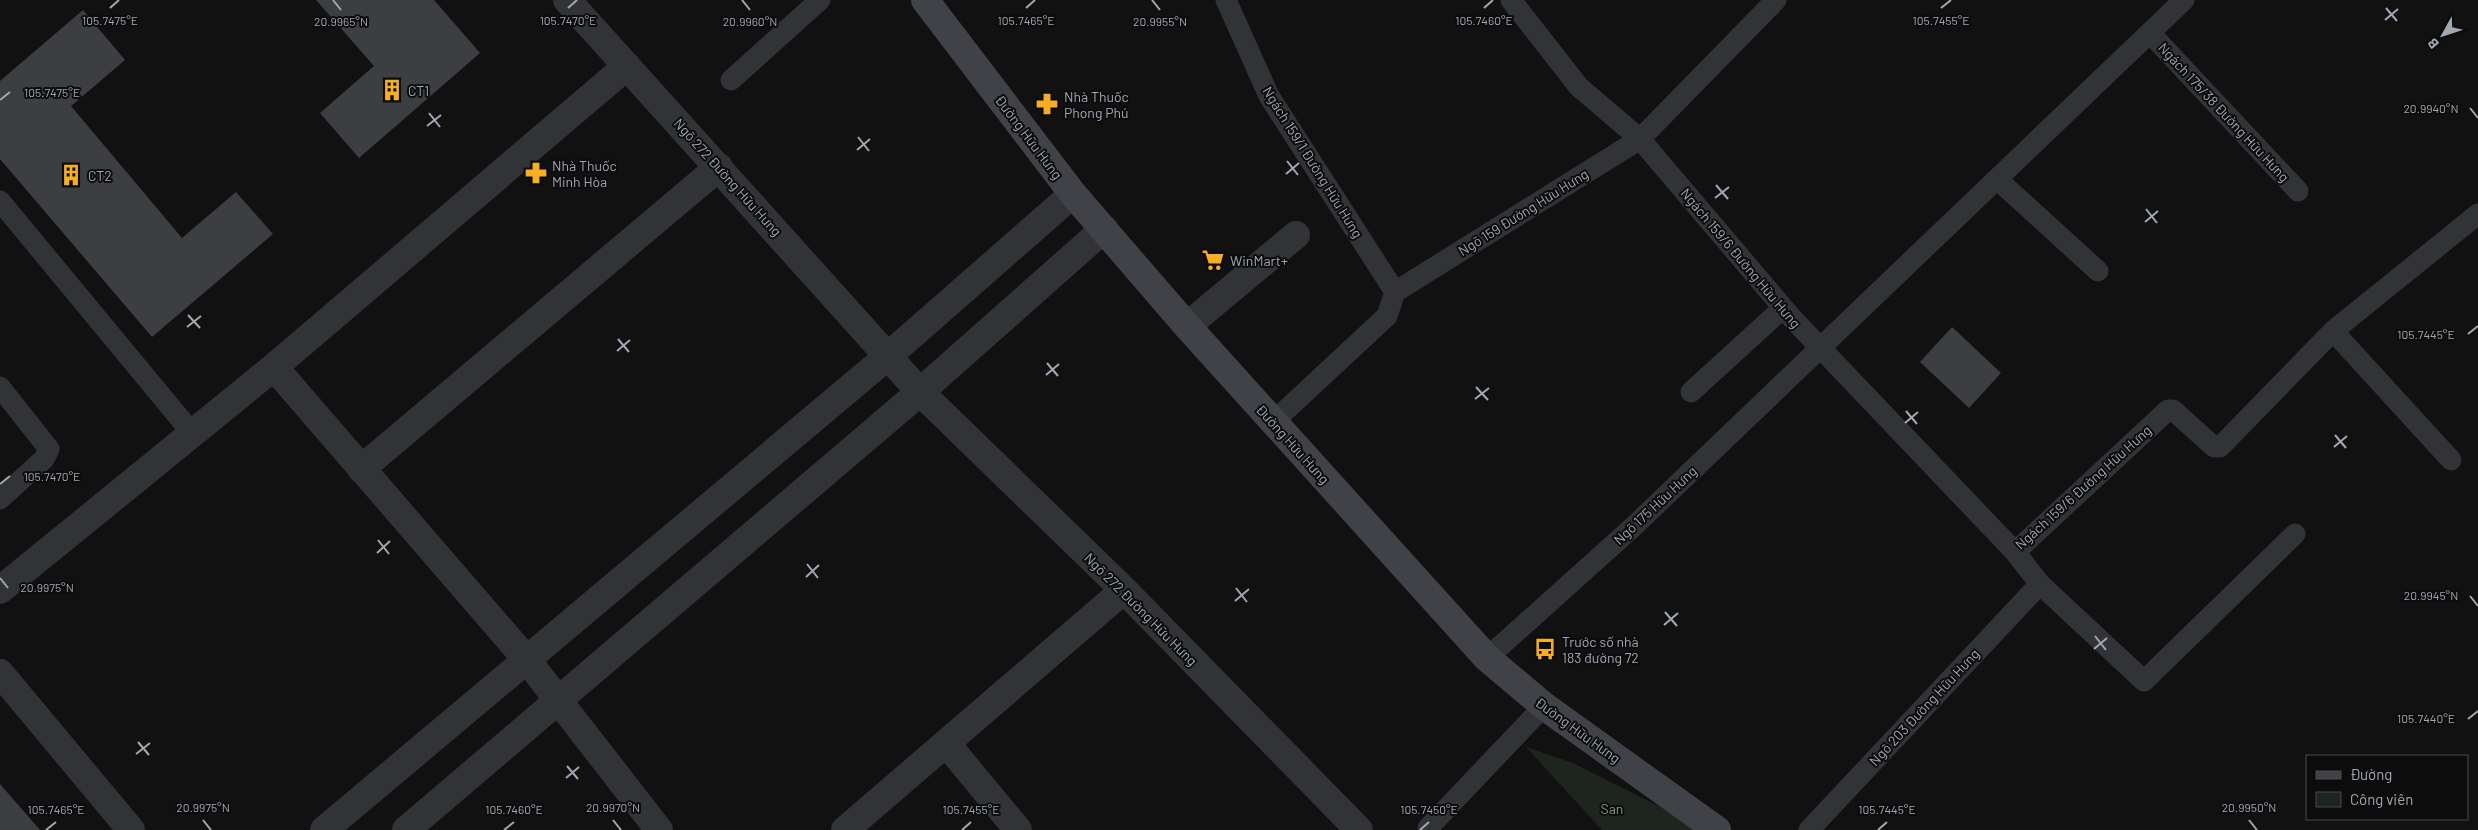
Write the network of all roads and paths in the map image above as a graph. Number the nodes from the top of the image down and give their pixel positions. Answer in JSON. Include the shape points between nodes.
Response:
{"nodes":[{"id":1,"x":567,"y":0,"type":"edge"},
{"id":2,"x":820,"y":0,"type":"edge"},
{"id":3,"x":925,"y":0,"type":"edge"},
{"id":4,"x":1226,"y":0,"type":"edge"},
{"id":5,"x":1511,"y":0,"type":"edge"},
{"id":6,"x":1776,"y":0,"type":"edge"},
{"id":7,"x":2184,"y":0,"type":"edge"},
{"id":8,"x":2150,"y":34,"type":"junction"},
{"id":9,"x":627,"y":66,"type":"junction"},
{"id":10,"x":732,"y":80,"type":"dead end"},
{"id":11,"x":1640,"y":139,"type":"junction"},
{"id":12,"x":719,"y":167,"type":"junction"},
{"id":13,"x":1998,"y":180,"type":"junction"},
{"id":14,"x":2298,"y":191,"type":"dead end"},
{"id":15,"x":1073,"y":194,"type":"junction"},
{"id":16,"x":0,"y":202,"type":"edge"},
{"id":17,"x":2478,"y":214,"type":"edge"},
{"id":18,"x":1104,"y":228,"type":"junction"},
{"id":19,"x":1296,"y":234,"type":"dead end"},
{"id":20,"x":2098,"y":271,"type":"dead end"},
{"id":21,"x":1395,"y":292,"type":"junction"},
{"id":22,"x":1783,"y":308,"type":"junction"},
{"id":23,"x":1186,"y":326,"type":"junction"},
{"id":24,"x":2333,"y":331,"type":"junction"},
{"id":25,"x":1820,"y":349,"type":"junction"},
{"id":26,"x":888,"y":356,"type":"junction"},
{"id":27,"x":274,"y":366,"type":"junction"},
{"id":28,"x":0,"y":387,"type":"edge"},
{"id":29,"x":920,"y":392,"type":"junction"},
{"id":30,"x":1691,"y":392,"type":"dead end"},
{"id":31,"x":1273,"y":422,"type":"junction"},
{"id":32,"x":192,"y":433,"type":"junction"},
{"id":33,"x":2451,"y":460,"type":"dead end"},
{"id":34,"x":361,"y":469,"type":"junction"},
{"id":35,"x":0,"y":499,"type":"edge"},
{"id":36,"x":2295,"y":534,"type":"dead end"},
{"id":37,"x":2015,"y":552,"type":"junction"},
{"id":38,"x":2040,"y":584,"type":"junction"},
{"id":39,"x":0,"y":590,"type":"edge"},
{"id":40,"x":1124,"y":590,"type":"junction"},
{"id":41,"x":1487,"y":658,"type":"junction"},
{"id":42,"x":527,"y":660,"type":"junction"},
{"id":43,"x":0,"y":673,"type":"edge"},
{"id":44,"x":559,"y":700,"type":"junction"},
{"id":45,"x":1544,"y":706,"type":"junction"},
{"id":46,"x":946,"y":743,"type":"junction"},
{"id":47,"x":1429,"y":829,"type":"edge"},
{"id":48,"x":131,"y":830,"type":"edge"},
{"id":49,"x":324,"y":830,"type":"edge"},
{"id":50,"x":406,"y":830,"type":"edge"},
{"id":51,"x":659,"y":830,"type":"edge"},
{"id":52,"x":845,"y":830,"type":"edge"},
{"id":53,"x":1018,"y":830,"type":"edge"},
{"id":54,"x":1359,"y":830,"type":"edge"},
{"id":55,"x":1717,"y":830,"type":"edge"},
{"id":56,"x":1809,"y":830,"type":"edge"}],
"edges":[{"from":1,"to":9,"type":"street","name":"Ngõ 272 Đường Hữu Hưng"},
{"from":2,"to":10,"type":"lane"},
{"from":3,"to":15,"type":"main road","name":"Đường Hữu Hưng"},
{"from":4,"to":21,"type":"lane","name":"Ngách 159/1 Đường Hữu Hưng","via":[[1269,96]]},
{"from":5,"to":11,"type":"lane","name":"Ngách 159/6 Đường Hữu Hưng","via":[[1580,87]]},
{"from":6,"to":11,"type":"lane","name":"Ngõ 159 Đường Hữu Hưng"},
{"from":7,"to":8,"type":"lane","name":"Ngõ 175 Hữu Hưng"},
{"from":8,"to":13,"type":"lane","name":"Ngõ 175 Hữu Hưng"},
{"from":8,"to":14,"type":"lane","name":"Ngách 175/38 Đường Hữu Hưng"},
{"from":9,"to":12,"type":"street","name":"Ngõ 272 Đường Hữu Hưng"},
{"from":9,"to":27,"type":"street"},
{"from":11,"to":21,"type":"lane","name":"Ngõ 159 Đường Hữu Hưng"},
{"from":11,"to":22,"type":"lane","name":"Ngách 159/6 Đường Hữu Hưng"},
{"from":12,"to":26,"type":"street","name":"Ngõ 272 Đường Hữu Hưng"},
{"from":12,"to":34,"type":"street"},
{"from":13,"to":20,"type":"lane"},
{"from":13,"to":25,"type":"lane","name":"Ngõ 175 Hữu Hưng"},
{"from":15,"to":18,"type":"main road","name":"Đường Hữu Hưng"},
{"from":15,"to":26,"type":"street"},
{"from":16,"to":32,"type":"lane"},
{"from":17,"to":24,"type":"lane","name":"Ngách 159/6 Đường Hữu Hưng"},
{"from":18,"to":23,"type":"main road","name":"Đường Hữu Hưng"},
{"from":18,"to":29,"type":"street"},
{"from":19,"to":23,"type":"street"},
{"from":21,"to":31,"type":"lane","via":[[1387,316]]},
{"from":22,"to":25,"type":"lane","name":"Ngách 159/6 Đường Hữu Hưng"},
{"from":22,"to":30,"type":"lane"},
{"from":23,"to":31,"type":"main road","name":"Đường Hữu Hưng"},
{"from":24,"to":33,"type":"lane"},
{"from":24,"to":37,"type":"lane","name":"Ngách 159/6 Đường Hữu Hưng","via":[[2220,447],[2214,447],[2173,410],[2168,410]]},
{"from":25,"to":37,"type":"lane","name":"Ngách 159/6 Đường Hữu Hưng"},
{"from":25,"to":41,"type":"lane","name":"Ngõ 175 Hữu Hưng","via":[[1634,526]]},
{"from":26,"to":29,"type":"street","name":"Ngõ 272 Đường Hữu Hưng"},
{"from":26,"to":42,"type":"street"},
{"from":27,"to":32,"type":"street"},
{"from":27,"to":34,"type":"street"},
{"from":28,"to":35,"type":"lane","via":[[49,449],[44,459]]},
{"from":29,"to":40,"type":"street","name":"Ngõ 272 Đường Hữu Hưng"},
{"from":29,"to":44,"type":"street"},
{"from":31,"to":41,"type":"main road","name":"Đường Hữu Hưng"},
{"from":32,"to":39,"type":"street"},
{"from":34,"to":42,"type":"street"},
{"from":36,"to":38,"type":"lane","via":[[2144,681]]},
{"from":37,"to":38,"type":"lane"},
{"from":38,"to":56,"type":"lane","name":"Ngõ 203 Đường Hữu Hưng"},
{"from":40,"to":46,"type":"street"},
{"from":40,"to":54,"type":"street","name":"Ngõ 272 Đường Hữu Hưng"},
{"from":41,"to":45,"type":"main road","name":"Đường Hữu Hưng"},
{"from":42,"to":44,"type":"street"},
{"from":42,"to":49,"type":"street"},
{"from":43,"to":48,"type":"street"},
{"from":44,"to":50,"type":"street"},
{"from":44,"to":51,"type":"street"},
{"from":45,"to":47,"type":"lane"},
{"from":45,"to":55,"type":"main road","name":"Đường Hữu Hưng"},
{"from":46,"to":52,"type":"street"},
{"from":46,"to":53,"type":"street"}]}
